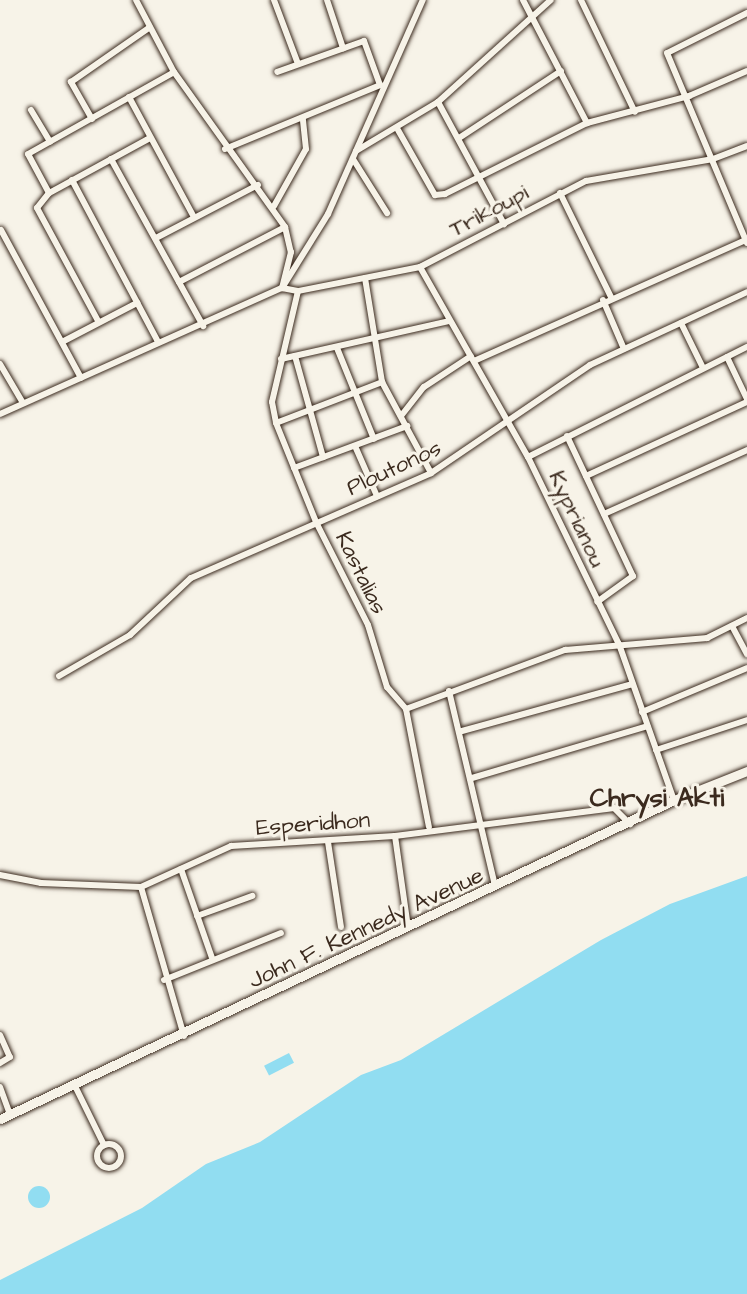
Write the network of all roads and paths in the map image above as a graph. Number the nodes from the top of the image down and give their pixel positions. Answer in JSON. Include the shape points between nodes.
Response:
{"nodes":[{"id":1,"x":136,"y":0,"type":"edge"},
{"id":2,"x":274,"y":0,"type":"edge"},
{"id":3,"x":327,"y":0,"type":"edge"},
{"id":4,"x":423,"y":0,"type":"edge"},
{"id":5,"x":523,"y":0,"type":"edge"},
{"id":6,"x":551,"y":0,"type":"edge"},
{"id":7,"x":581,"y":0,"type":"edge"},
{"id":8,"x":532,"y":11,"type":"junction"},
{"id":9,"x":747,"y":13,"type":"edge"},
{"id":10,"x":150,"y":27,"type":"junction"},
{"id":11,"x":343,"y":48,"type":"junction"},
{"id":12,"x":298,"y":64,"type":"junction"},
{"id":13,"x":561,"y":71,"type":"junction"},
{"id":14,"x":747,"y":71,"type":"edge"},
{"id":15,"x":174,"y":72,"type":"junction"},
{"id":16,"x":277,"y":72,"type":"dead end"},
{"id":17,"x":380,"y":85,"type":"junction"},
{"id":18,"x":688,"y":96,"type":"junction"},
{"id":19,"x":129,"y":97,"type":"junction"},
{"id":20,"x":439,"y":102,"type":"junction"},
{"id":21,"x":31,"y":110,"type":"dead end"},
{"id":22,"x":635,"y":112,"type":"junction"},
{"id":23,"x":303,"y":118,"type":"junction"},
{"id":24,"x":92,"y":119,"type":"junction"},
{"id":25,"x":587,"y":123,"type":"junction"},
{"id":26,"x":398,"y":130,"type":"junction"},
{"id":27,"x":150,"y":138,"type":"junction"},
{"id":28,"x":459,"y":138,"type":"junction"},
{"id":29,"x":50,"y":142,"type":"junction"},
{"id":30,"x":747,"y":146,"type":"edge"},
{"id":31,"x":225,"y":149,"type":"junction"},
{"id":32,"x":356,"y":151,"type":"junction"},
{"id":33,"x":111,"y":159,"type":"junction"},
{"id":34,"x":353,"y":159,"type":"junction"},
{"id":35,"x":713,"y":159,"type":"junction"},
{"id":36,"x":481,"y":175,"type":"junction"},
{"id":37,"x":72,"y":180,"type":"junction"},
{"id":38,"x":258,"y":185,"type":"junction"},
{"id":39,"x":49,"y":193,"type":"junction"},
{"id":40,"x":560,"y":193,"type":"junction"},
{"id":41,"x":274,"y":206,"type":"junction"},
{"id":42,"x":387,"y":213,"type":"dead end"},
{"id":43,"x":194,"y":217,"type":"junction"},
{"id":44,"x":744,"y":223,"type":"edge"},
{"id":45,"x":504,"y":224,"type":"junction"},
{"id":46,"x":285,"y":227,"type":"junction"},
{"id":47,"x":1,"y":230,"type":"edge"},
{"id":48,"x":156,"y":238,"type":"junction"},
{"id":49,"x":747,"y":241,"type":"edge"},
{"id":50,"x":420,"y":267,"type":"junction"},
{"id":51,"x":365,"y":278,"type":"junction"},
{"id":52,"x":179,"y":282,"type":"junction"},
{"id":53,"x":282,"y":288,"type":"junction"},
{"id":54,"x":298,"y":291,"type":"junction"},
{"id":55,"x":747,"y":292,"type":"edge"},
{"id":56,"x":611,"y":297,"type":"junction"},
{"id":57,"x":603,"y":300,"type":"junction"},
{"id":58,"x":137,"y":303,"type":"junction"},
{"id":59,"x":98,"y":321,"type":"junction"},
{"id":60,"x":449,"y":321,"type":"junction"},
{"id":61,"x":681,"y":323,"type":"junction"},
{"id":62,"x":203,"y":326,"type":"junction"},
{"id":63,"x":375,"y":340,"type":"junction"},
{"id":64,"x":62,"y":342,"type":"junction"},
{"id":65,"x":158,"y":342,"type":"junction"},
{"id":66,"x":747,"y":347,"type":"edge"},
{"id":67,"x":337,"y":348,"type":"junction"},
{"id":68,"x":624,"y":349,"type":"junction"},
{"id":69,"x":295,"y":356,"type":"junction"},
{"id":70,"x":727,"y":357,"type":"junction"},
{"id":71,"x":472,"y":358,"type":"junction"},
{"id":72,"x":281,"y":359,"type":"junction"},
{"id":73,"x":0,"y":364,"type":"edge"},
{"id":74,"x":703,"y":368,"type":"junction"},
{"id":75,"x":80,"y":378,"type":"junction"},
{"id":76,"x":382,"y":382,"type":"junction"},
{"id":77,"x":352,"y":394,"type":"junction"},
{"id":78,"x":747,"y":401,"type":"edge"},
{"id":79,"x":23,"y":403,"type":"junction"},
{"id":80,"x":309,"y":410,"type":"junction"},
{"id":81,"x":0,"y":414,"type":"edge"},
{"id":82,"x":401,"y":416,"type":"junction"},
{"id":83,"x":508,"y":421,"type":"junction"},
{"id":84,"x":276,"y":422,"type":"junction"},
{"id":85,"x":407,"y":426,"type":"junction"},
{"id":86,"x":567,"y":436,"type":"junction"},
{"id":87,"x":374,"y":439,"type":"junction"},
{"id":88,"x":355,"y":446,"type":"junction"},
{"id":89,"x":747,"y":450,"type":"edge"},
{"id":90,"x":323,"y":457,"type":"junction"},
{"id":91,"x":528,"y":457,"type":"junction"},
{"id":92,"x":294,"y":468,"type":"junction"},
{"id":93,"x":431,"y":473,"type":"junction"},
{"id":94,"x":586,"y":476,"type":"junction"},
{"id":95,"x":377,"y":496,"type":"junction"},
{"id":96,"x":604,"y":514,"type":"junction"},
{"id":97,"x":316,"y":522,"type":"junction"},
{"id":98,"x":597,"y":602,"type":"junction"},
{"id":99,"x":747,"y":618,"type":"edge"},
{"id":100,"x":732,"y":626,"type":"junction"},
{"id":101,"x":619,"y":644,"type":"junction"},
{"id":102,"x":747,"y":654,"type":"edge"},
{"id":103,"x":747,"y":668,"type":"edge"},
{"id":104,"x":60,"y":676,"type":"dead end"},
{"id":105,"x":633,"y":684,"type":"junction"},
{"id":106,"x":449,"y":691,"type":"junction"},
{"id":107,"x":406,"y":709,"type":"junction"},
{"id":108,"x":642,"y":712,"type":"junction"},
{"id":109,"x":747,"y":720,"type":"edge"},
{"id":110,"x":647,"y":726,"type":"junction"},
{"id":111,"x":461,"y":731,"type":"junction"},
{"id":112,"x":656,"y":750,"type":"junction"},
{"id":113,"x":747,"y":771,"type":"edge"},
{"id":114,"x":472,"y":778,"type":"junction"},
{"id":115,"x":674,"y":800,"type":"junction"},
{"id":116,"x":478,"y":822,"type":"junction"},
{"id":117,"x":630,"y":824,"type":"junction"},
{"id":118,"x":429,"y":827,"type":"junction"},
{"id":119,"x":395,"y":835,"type":"junction"},
{"id":120,"x":328,"y":842,"type":"junction"},
{"id":121,"x":181,"y":869,"type":"junction"},
{"id":122,"x":0,"y":875,"type":"edge"},
{"id":123,"x":141,"y":887,"type":"junction"},
{"id":124,"x":495,"y":888,"type":"junction"},
{"id":125,"x":252,"y":896,"type":"dead end"},
{"id":126,"x":198,"y":916,"type":"junction"},
{"id":127,"x":341,"y":927,"type":"dead end"},
{"id":128,"x":408,"y":928,"type":"junction"},
{"id":129,"x":281,"y":933,"type":"dead end"},
{"id":130,"x":212,"y":958,"type":"junction"},
{"id":131,"x":164,"y":980,"type":"junction"},
{"id":132,"x":0,"y":1035,"type":"edge"},
{"id":133,"x":184,"y":1036,"type":"junction"},
{"id":134,"x":0,"y":1063,"type":"edge"},
{"id":135,"x":75,"y":1086,"type":"junction"},
{"id":136,"x":0,"y":1087,"type":"edge"},
{"id":137,"x":10,"y":1114,"type":"junction"},
{"id":138,"x":0,"y":1119,"type":"edge"},
{"id":139,"x":104,"y":1145,"type":"junction"}],
"edges":[{"from":1,"to":10,"type":"street"},
{"from":2,"to":12,"type":"street"},
{"from":3,"to":11,"type":"street"},
{"from":4,"to":17,"type":"street"},
{"from":5,"to":8,"type":"street"},
{"from":6,"to":8,"type":"street"},
{"from":7,"to":22,"type":"street"},
{"from":8,"to":13,"type":"street"},
{"from":8,"to":20,"type":"street"},
{"from":9,"to":18,"type":"street","via":[[667,53]]},
{"from":10,"to":15,"type":"street"},
{"from":10,"to":24,"type":"street","via":[[71,82]]},
{"from":11,"to":12,"type":"street"},
{"from":11,"to":17,"type":"street","via":[[364,41]]},
{"from":12,"to":16,"type":"street"},
{"from":13,"to":25,"type":"street"},
{"from":13,"to":28,"type":"street"},
{"from":14,"to":18,"type":"street"},
{"from":15,"to":19,"type":"street"},
{"from":15,"to":31,"type":"street"},
{"from":17,"to":23,"type":"street"},
{"from":17,"to":32,"type":"street"},
{"from":18,"to":22,"type":"street"},
{"from":18,"to":35,"type":"street"},
{"from":19,"to":24,"type":"street"},
{"from":19,"to":27,"type":"street"},
{"from":20,"to":26,"type":"street"},
{"from":20,"to":28,"type":"street"},
{"from":21,"to":29,"type":"street"},
{"from":22,"to":25,"type":"street"},
{"from":23,"to":31,"type":"street"},
{"from":23,"to":41,"type":"street","via":[[306,149]]},
{"from":24,"to":29,"type":"street"},
{"from":25,"to":36,"type":"street"},
{"from":26,"to":32,"type":"street"},
{"from":26,"to":36,"type":"street","via":[[435,195]]},
{"from":27,"to":33,"type":"street"},
{"from":27,"to":43,"type":"street"},
{"from":28,"to":36,"type":"street"},
{"from":29,"to":39,"type":"street","via":[[28,154]]},
{"from":30,"to":35,"type":"street","name":"Trikoupi"},
{"from":31,"to":38,"type":"street"},
{"from":32,"to":34,"type":"street"},
{"from":33,"to":37,"type":"street"},
{"from":33,"to":48,"type":"street"},
{"from":34,"to":42,"type":"street"},
{"from":34,"to":53,"type":"street","via":[[301,266]]},
{"from":35,"to":40,"type":"street","name":"Trikoupi","via":[[619,172]]},
{"from":35,"to":44,"type":"street"},
{"from":36,"to":45,"type":"street"},
{"from":37,"to":39,"type":"street"},
{"from":37,"to":58,"type":"street"},
{"from":38,"to":41,"type":"street"},
{"from":38,"to":43,"type":"street"},
{"from":39,"to":59,"type":"street","via":[[37,208]]},
{"from":40,"to":45,"type":"street","name":"Trikoupi"},
{"from":40,"to":56,"type":"street"},
{"from":41,"to":46,"type":"street"},
{"from":43,"to":48,"type":"street"},
{"from":44,"to":49,"type":"street"},
{"from":45,"to":50,"type":"street","name":"Trikoupi"},
{"from":46,"to":52,"type":"street"},
{"from":46,"to":53,"type":"street","via":[[291,252]]},
{"from":47,"to":64,"type":"street"},
{"from":48,"to":52,"type":"street"},
{"from":49,"to":56,"type":"street"},
{"from":50,"to":51,"type":"street","name":"Trikoupi"},
{"from":50,"to":60,"type":"street","name":"Kyprianou"},
{"from":51,"to":54,"type":"street","name":"Trikoupi"},
{"from":51,"to":63,"type":"street"},
{"from":52,"to":62,"type":"street"},
{"from":53,"to":54,"type":"street","name":"Trikoupi"},
{"from":53,"to":62,"type":"street"},
{"from":54,"to":72,"type":"street","name":"Kastalias"},
{"from":55,"to":61,"type":"street","name":"Ploutonos"},
{"from":56,"to":57,"type":"street"},
{"from":57,"to":68,"type":"street"},
{"from":57,"to":71,"type":"street"},
{"from":58,"to":59,"type":"street"},
{"from":58,"to":65,"type":"street"},
{"from":59,"to":64,"type":"street"},
{"from":60,"to":63,"type":"street"},
{"from":60,"to":71,"type":"street","name":"Kyprianou"},
{"from":61,"to":68,"type":"street","name":"Ploutonos"},
{"from":61,"to":74,"type":"street"},
{"from":62,"to":65,"type":"street"},
{"from":63,"to":67,"type":"street"},
{"from":63,"to":76,"type":"street"},
{"from":64,"to":75,"type":"street"},
{"from":65,"to":75,"type":"street"},
{"from":66,"to":70,"type":"street"},
{"from":67,"to":69,"type":"street"},
{"from":67,"to":77,"type":"street"},
{"from":68,"to":83,"type":"street","name":"Ploutonos","via":[[590,365]]},
{"from":69,"to":72,"type":"street"},
{"from":69,"to":80,"type":"street"},
{"from":70,"to":74,"type":"street"},
{"from":70,"to":78,"type":"street"},
{"from":71,"to":82,"type":"street","via":[[424,387]]},
{"from":71,"to":83,"type":"street","name":"Kyprianou"},
{"from":72,"to":84,"type":"street","name":"Kastalias","via":[[272,402]]},
{"from":73,"to":79,"type":"street"},
{"from":74,"to":86,"type":"street"},
{"from":75,"to":79,"type":"street"},
{"from":76,"to":77,"type":"street"},
{"from":76,"to":82,"type":"street"},
{"from":77,"to":80,"type":"street"},
{"from":77,"to":87,"type":"street"},
{"from":78,"to":94,"type":"street"},
{"from":79,"to":81,"type":"street"},
{"from":80,"to":84,"type":"street"},
{"from":80,"to":90,"type":"street"},
{"from":82,"to":85,"type":"street"},
{"from":83,"to":91,"type":"street","name":"Kyprianou"},
{"from":83,"to":93,"type":"street","name":"Ploutonos"},
{"from":84,"to":92,"type":"street","name":"Kastalias"},
{"from":85,"to":87,"type":"street"},
{"from":85,"to":93,"type":"street"},
{"from":86,"to":91,"type":"street"},
{"from":86,"to":94,"type":"street"},
{"from":87,"to":88,"type":"street"},
{"from":88,"to":90,"type":"street"},
{"from":88,"to":95,"type":"street"},
{"from":89,"to":96,"type":"street"},
{"from":90,"to":92,"type":"street"},
{"from":91,"to":98,"type":"street","name":"Kyprianou"},
{"from":92,"to":97,"type":"street","name":"Kastalias"},
{"from":93,"to":95,"type":"street","name":"Ploutonos"},
{"from":94,"to":96,"type":"street"},
{"from":95,"to":97,"type":"street","name":"Ploutonos"},
{"from":96,"to":98,"type":"street","via":[[633,576]]},
{"from":97,"to":104,"type":"street","name":"Ploutonos","via":[[191,578],[130,635]]},
{"from":97,"to":107,"type":"street","name":"Kastalias","via":[[368,625],[387,687]]},
{"from":98,"to":101,"type":"street","name":"Kyprianou"},
{"from":99,"to":100,"type":"street"},
{"from":100,"to":101,"type":"street","via":[[707,638]]},
{"from":100,"to":102,"type":"street"},
{"from":101,"to":105,"type":"street","name":"Kyprianou"},
{"from":101,"to":106,"type":"street","via":[[565,650]]},
{"from":103,"to":108,"type":"street"},
{"from":105,"to":108,"type":"street","name":"Kyprianou"},
{"from":105,"to":111,"type":"street"},
{"from":106,"to":107,"type":"street"},
{"from":106,"to":111,"type":"street"},
{"from":107,"to":118,"type":"street","name":"Kastalias"},
{"from":108,"to":110,"type":"street","name":"Kyprianou"},
{"from":109,"to":112,"type":"street"},
{"from":110,"to":112,"type":"street","name":"Kyprianou"},
{"from":110,"to":114,"type":"street"},
{"from":111,"to":114,"type":"street"},
{"from":112,"to":115,"type":"street","name":"Kyprianou"},
{"from":113,"to":115,"type":"street","name":"John F. Kennedy Avenue"},
{"from":114,"to":116,"type":"street"},
{"from":115,"to":117,"type":"street","name":"John F. Kennedy Avenue"},
{"from":116,"to":117,"type":"street","name":"Esperidhon","via":[[614,808]]},
{"from":116,"to":118,"type":"street","name":"Esperidhon"},
{"from":116,"to":124,"type":"street"},
{"from":117,"to":124,"type":"street","name":"John F. Kennedy Avenue"},
{"from":118,"to":119,"type":"street","name":"Esperidhon"},
{"from":119,"to":120,"type":"street","name":"Esperidhon"},
{"from":119,"to":128,"type":"street"},
{"from":120,"to":121,"type":"street","name":"Esperidhon","via":[[231,846]]},
{"from":120,"to":127,"type":"street"},
{"from":121,"to":123,"type":"street","name":"Esperidhon"},
{"from":121,"to":126,"type":"street"},
{"from":122,"to":123,"type":"street","name":"Esperidhon"},
{"from":123,"to":131,"type":"street"},
{"from":124,"to":128,"type":"street","name":"John F. Kennedy Avenue"},
{"from":125,"to":126,"type":"street"},
{"from":126,"to":130,"type":"street"},
{"from":128,"to":133,"type":"street","name":"John F. Kennedy Avenue"},
{"from":129,"to":130,"type":"street"},
{"from":130,"to":131,"type":"street"},
{"from":131,"to":133,"type":"street"},
{"from":132,"to":134,"type":"street","via":[[10,1057]]},
{"from":133,"to":135,"type":"street","name":"John F. Kennedy Avenue"},
{"from":135,"to":137,"type":"street","name":"John F. Kennedy Avenue"},
{"from":135,"to":139,"type":"street"},
{"from":136,"to":137,"type":"street"},
{"from":137,"to":138,"type":"street","name":"John F. Kennedy Avenue"},
{"from":139,"to":139,"type":"street","via":[[120,1152],[112,1168],[96,1158]]}]}
